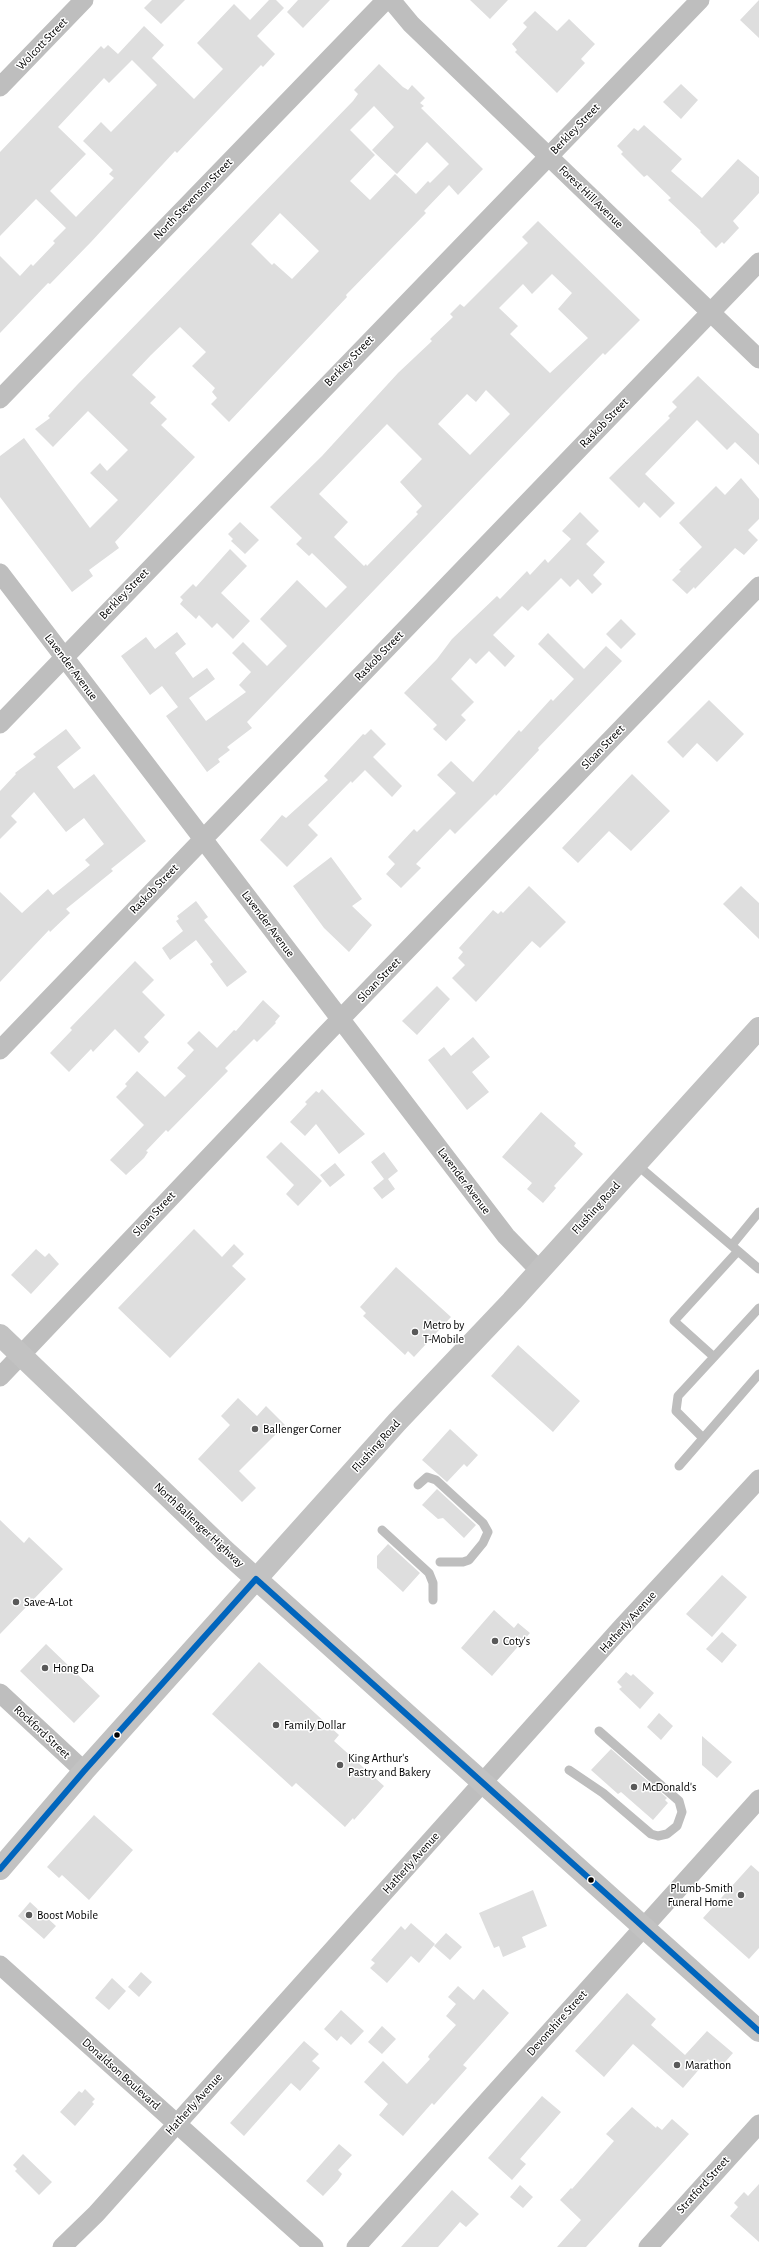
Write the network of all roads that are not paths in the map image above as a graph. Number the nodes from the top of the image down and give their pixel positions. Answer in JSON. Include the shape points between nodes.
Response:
{"nodes":[{"id":1,"x":84,"y":0,"type":"edge"},
{"id":2,"x":386,"y":0,"type":"edge"},
{"id":3,"x":391,"y":0,"type":"edge"},
{"id":4,"x":700,"y":0,"type":"edge"},
{"id":5,"x":0,"y":87,"type":"edge"},
{"id":6,"x":548,"y":156,"type":"junction"},
{"id":7,"x":759,"y":262,"type":"edge"},
{"id":8,"x":711,"y":312,"type":"junction"},
{"id":9,"x":759,"y":359,"type":"edge"},
{"id":10,"x":0,"y":399,"type":"edge"},
{"id":11,"x":0,"y":573,"type":"edge"},
{"id":12,"x":759,"y":586,"type":"edge"},
{"id":13,"x":63,"y":657,"type":"junction"},
{"id":14,"x":0,"y":724,"type":"edge"},
{"id":15,"x":203,"y":839,"type":"junction"},
{"id":16,"x":341,"y":1019,"type":"junction"},
{"id":17,"x":759,"y":1028,"type":"edge"},
{"id":18,"x":0,"y":1050,"type":"edge"},
{"id":19,"x":636,"y":1164,"type":"junction"},
{"id":20,"x":759,"y":1212,"type":"edge"},
{"id":21,"x":735,"y":1248,"type":"junction"},
{"id":22,"x":759,"y":1269,"type":"edge"},
{"id":23,"x":540,"y":1271,"type":"junction"},
{"id":24,"x":759,"y":1308,"type":"edge"},
{"id":25,"x":0,"y":1335,"type":"edge"},
{"id":26,"x":20,"y":1355,"type":"junction"},
{"id":27,"x":714,"y":1357,"type":"junction"},
{"id":28,"x":759,"y":1374,"type":"edge"},
{"id":29,"x":0,"y":1377,"type":"edge"},
{"id":30,"x":703,"y":1438,"type":"junction"},
{"id":31,"x":679,"y":1466,"type":"dead end"},
{"id":32,"x":759,"y":1479,"type":"edge"},
{"id":33,"x":418,"y":1485,"type":"dead end"},
{"id":34,"x":382,"y":1530,"type":"dead end"},
{"id":35,"x":440,"y":1562,"type":"dead end"},
{"id":36,"x":256,"y":1579,"type":"junction"},
{"id":37,"x":433,"y":1600,"type":"dead end"},
{"id":38,"x":0,"y":1693,"type":"edge"},
{"id":39,"x":599,"y":1731,"type":"dead end"},
{"id":40,"x":569,"y":1770,"type":"dead end"},
{"id":41,"x":84,"y":1771,"type":"junction"},
{"id":42,"x":482,"y":1784,"type":"junction"},
{"id":43,"x":759,"y":1800,"type":"edge"},
{"id":44,"x":0,"y":1869,"type":"edge"},
{"id":45,"x":643,"y":1928,"type":"junction"},
{"id":46,"x":0,"y":1965,"type":"edge"},
{"id":47,"x":759,"y":2032,"type":"edge"},
{"id":48,"x":176,"y":2124,"type":"junction"},
{"id":49,"x":759,"y":2124,"type":"edge"},
{"id":50,"x":62,"y":2247,"type":"edge"},
{"id":51,"x":314,"y":2247,"type":"edge"},
{"id":52,"x":356,"y":2247,"type":"edge"},
{"id":53,"x":648,"y":2247,"type":"edge"}],
"edges":[{"from":1,"to":5,"type":"street","name":"Wolcott Street"},
{"from":2,"to":10,"type":"street","name":"North Stevenson Street"},
{"from":3,"to":6,"type":"street","name":"Forest Hill Avenue","via":[[411,24]]},
{"from":4,"to":6,"type":"street","name":"Berkley Street"},
{"from":6,"to":8,"type":"street","name":"Forest Hill Avenue"},
{"from":6,"to":13,"type":"street","name":"Berkley Street"},
{"from":7,"to":8,"type":"street","name":"Raskob Street"},
{"from":8,"to":9,"type":"street","name":"Forest Hill Avenue"},
{"from":8,"to":15,"type":"street","name":"Raskob Street"},
{"from":11,"to":13,"type":"street","name":"Lavender Avenue"},
{"from":12,"to":16,"type":"street","name":"Sloan Street"},
{"from":13,"to":14,"type":"street","name":"Berkley Street"},
{"from":13,"to":15,"type":"street","name":"Lavender Avenue"},
{"from":15,"to":16,"type":"street","name":"Lavender Avenue"},
{"from":15,"to":18,"type":"street","name":"Raskob Street"},
{"from":16,"to":23,"type":"street","name":"Lavender Avenue","via":[[506,1236]]},
{"from":16,"to":26,"type":"street","name":"Sloan Street"},
{"from":17,"to":19,"type":"main road","name":"Flushing Road"},
{"from":19,"to":21,"type":"lane"},
{"from":19,"to":23,"type":"main road","name":"Flushing Road"},
{"from":20,"to":21,"type":"lane"},
{"from":21,"to":22,"type":"lane"},
{"from":21,"to":27,"type":"lane","via":[[674,1321]]},
{"from":23,"to":36,"type":"main road","name":"Flushing Road","via":[[397,1422]]},
{"from":24,"to":27,"type":"lane"},
{"from":25,"to":26,"type":"main road","name":"North Ballenger Highway"},
{"from":26,"to":29,"type":"street","name":"Sloan Street"},
{"from":26,"to":36,"type":"main road","name":"North Ballenger Highway"},
{"from":27,"to":30,"type":"lane","via":[[678,1396],[676,1412]]},
{"from":28,"to":30,"type":"lane"},
{"from":30,"to":31,"type":"lane"},
{"from":32,"to":42,"type":"street","name":"Hatherly Avenue"},
{"from":33,"to":35,"type":"lane","via":[[427,1477],[436,1480],[483,1523],[488,1532],[483,1543],[469,1560]]},
{"from":34,"to":37,"type":"lane","via":[[429,1574],[433,1583]]},
{"from":36,"to":41,"type":"main road","name":"Flushing Road"},
{"from":36,"to":42,"type":"main road","name":"North Ballenger Highway"},
{"from":38,"to":41,"type":"street","name":"Rockford Street"},
{"from":39,"to":40,"type":"lane","via":[[680,1801],[682,1812],[677,1826],[667,1834],[651,1834],[603,1793]]},
{"from":41,"to":44,"type":"main road","name":"Flushing Road"},
{"from":42,"to":45,"type":"main road","name":"North Ballenger Highway"},
{"from":42,"to":48,"type":"street","name":"Hatherly Avenue"},
{"from":43,"to":45,"type":"street","name":"Devonshire Street"},
{"from":45,"to":47,"type":"main road","name":"North Ballenger Highway"},
{"from":45,"to":52,"type":"street","name":"Devonshire Street"},
{"from":46,"to":48,"type":"street","name":"Donaldson Boulevard"},
{"from":48,"to":50,"type":"street","name":"Hatherly Avenue","via":[[84,2227]]},
{"from":48,"to":51,"type":"street","name":"Donaldson Boulevard"},
{"from":49,"to":53,"type":"street","name":"Stratford Street"}]}
